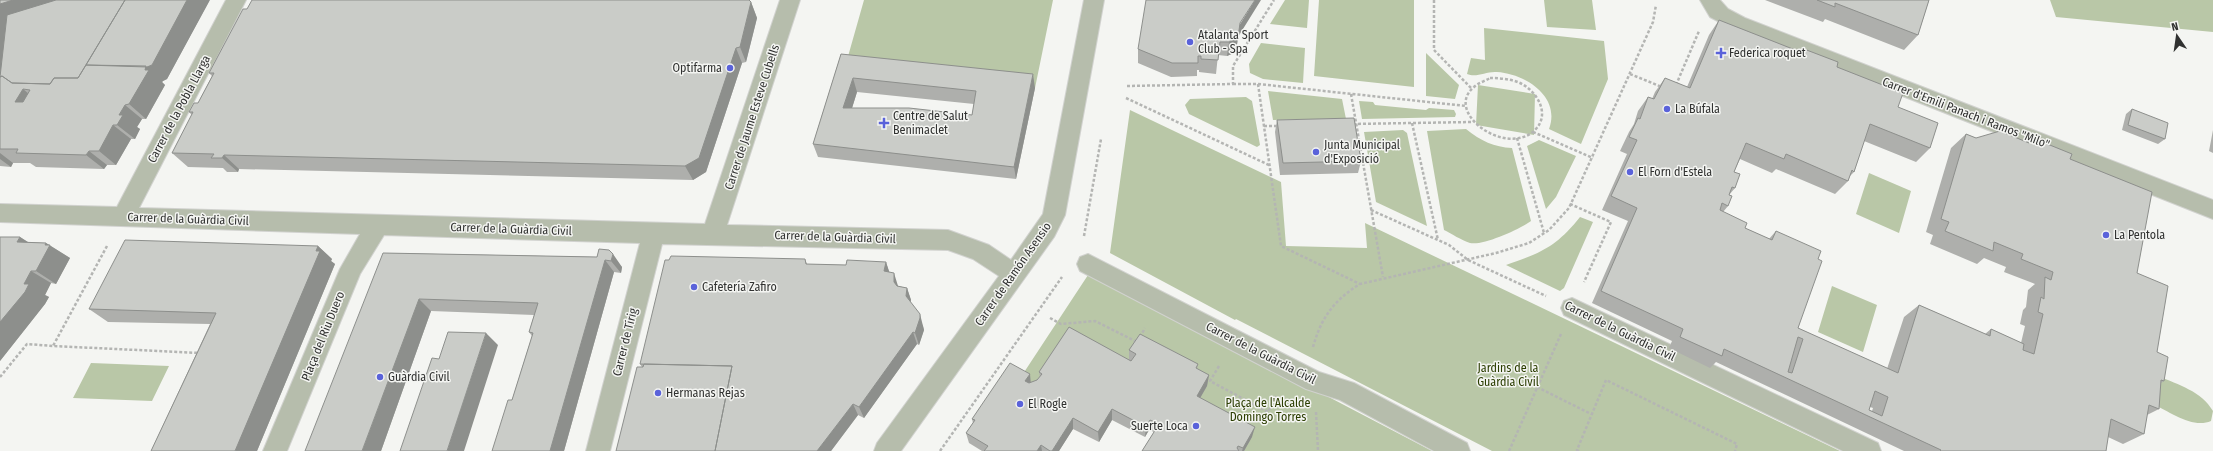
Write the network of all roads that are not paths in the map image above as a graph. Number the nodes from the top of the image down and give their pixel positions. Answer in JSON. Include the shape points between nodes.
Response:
{"nodes":[{"id":1,"x":236,"y":0,"type":"edge"},
{"id":2,"x":790,"y":0,"type":"edge"},
{"id":3,"x":1094,"y":0,"type":"edge"},
{"id":4,"x":1715,"y":7,"type":"edge"},
{"id":5,"x":2213,"y":210,"type":"edge"},
{"id":6,"x":0,"y":213,"type":"edge"},
{"id":7,"x":123,"y":217,"type":"junction"},
{"id":8,"x":378,"y":225,"type":"junction"},
{"id":9,"x":652,"y":234,"type":"junction"},
{"id":10,"x":713,"y":234,"type":"junction"},
{"id":11,"x":1088,"y":264,"type":"dead end"},
{"id":12,"x":1014,"y":274,"type":"junction"},
{"id":13,"x":1572,"y":308,"type":"road end"},
{"id":14,"x":275,"y":451,"type":"edge"},
{"id":15,"x":598,"y":451,"type":"edge"},
{"id":16,"x":886,"y":451,"type":"edge"},
{"id":17,"x":1458,"y":451,"type":"edge"},
{"id":18,"x":1869,"y":451,"type":"edge"}],
"edges":[{"from":1,"to":7,"type":"street","name":"Carrer de la Pobla Llarga"},
{"from":2,"to":10,"type":"street","name":"Carrer de Jaume Esteve Cubells"},
{"from":3,"to":12,"type":"street","name":"Carrer de Ramón Asensio","via":[[1054,215]]},
{"from":4,"to":5,"type":"street","name":"Carrer d'Emili Panach i Ramos \"Milo\""},
{"from":6,"to":7,"type":"street","name":"Carrer de la Guàrdia Civil"},
{"from":7,"to":8,"type":"street","name":"Carrer de la Guàrdia Civil"},
{"from":8,"to":9,"type":"street","name":"Carrer de la Guàrdia Civil"},
{"from":8,"to":14,"type":"street","name":"Plaça del Riu Duero","via":[[351,269]]},
{"from":9,"to":10,"type":"street","name":"Carrer de la Guàrdia Civil"},
{"from":9,"to":15,"type":"street","name":"Carrer de Tírig"},
{"from":10,"to":12,"type":"street","name":"Carrer de la Guàrdia Civil","via":[[948,240],[981,252]]},
{"from":11,"to":17,"type":"street","name":"Carrer de la Guàrdia Civil","via":[[1314,381],[1346,391]]},
{"from":12,"to":16,"type":"street","name":"Carrer de Ramón Asensio"},
{"from":13,"to":18,"type":"street","name":"Carrer de la Guàrdia Civil"}]}
